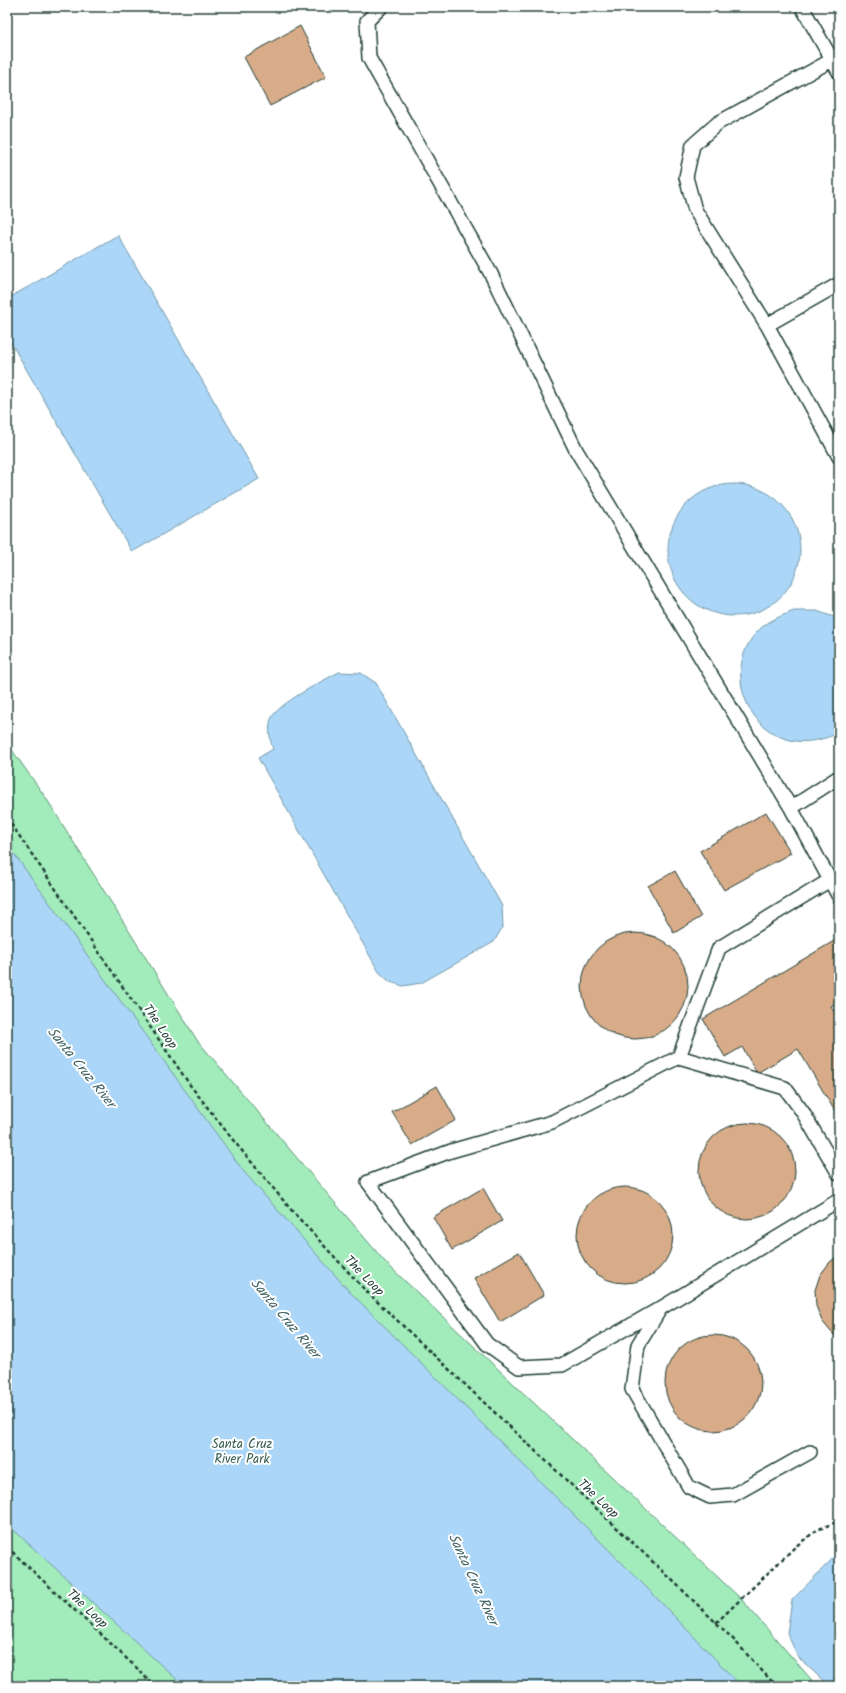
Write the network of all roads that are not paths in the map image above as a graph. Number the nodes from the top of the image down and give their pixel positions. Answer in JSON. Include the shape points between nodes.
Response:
{"nodes":[{"id":1,"x":381,"y":7,"type":"edge"},
{"id":2,"x":802,"y":7,"type":"edge"},
{"id":3,"x":832,"y":60,"type":"junction"},
{"id":4,"x":839,"y":72,"type":"edge"},
{"id":5,"x":839,"y":284,"type":"edge"},
{"id":6,"x":767,"y":325,"type":"junction"},
{"id":7,"x":839,"y":457,"type":"edge"},
{"id":8,"x":839,"y":777,"type":"edge"},
{"id":9,"x":791,"y":808,"type":"junction"},
{"id":10,"x":830,"y":880,"type":"junction"},
{"id":11,"x":839,"y":897,"type":"edge"},
{"id":12,"x":679,"y":1058,"type":"junction"},
{"id":13,"x":839,"y":1174,"type":"edge"},
{"id":14,"x":839,"y":1200,"type":"edge"},
{"id":15,"x":661,"y":1308,"type":"junction"},
{"id":16,"x":810,"y":1452,"type":"dead end"}],
"edges":[{"from":1,"to":9,"type":"lane","via":[[367,21],[369,58],[491,274],[576,450]]},
{"from":2,"to":3,"type":"lane"},
{"from":3,"to":4,"type":"lane"},
{"from":3,"to":6,"type":"lane","via":[[718,123],[693,145],[686,177],[695,210]]},
{"from":5,"to":6,"type":"lane"},
{"from":6,"to":7,"type":"lane"},
{"from":8,"to":9,"type":"lane"},
{"from":9,"to":10,"type":"lane"},
{"from":10,"to":11,"type":"lane"},
{"from":10,"to":12,"type":"lane","via":[[719,948]]},
{"from":12,"to":13,"type":"lane","via":[[785,1088],[802,1111]]},
{"from":12,"to":15,"type":"lane","via":[[552,1122],[451,1151],[368,1182],[487,1344],[519,1367],[562,1365]]},
{"from":14,"to":15,"type":"lane"},
{"from":15,"to":16,"type":"lane","via":[[638,1345],[632,1389],[689,1487],[710,1497],[733,1495]]}]}
